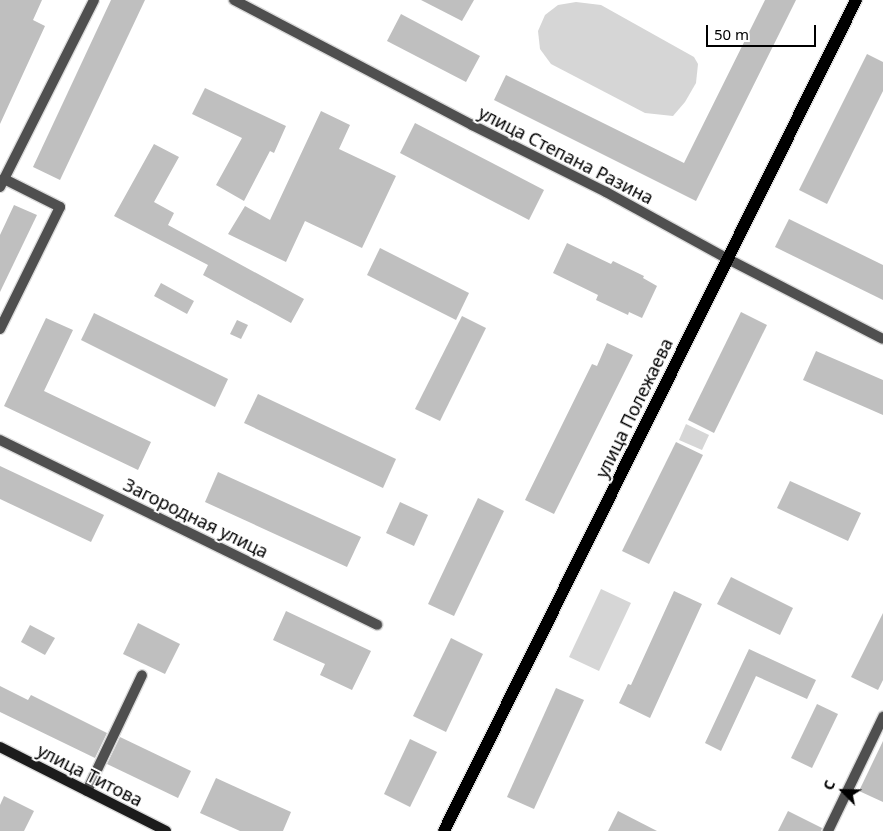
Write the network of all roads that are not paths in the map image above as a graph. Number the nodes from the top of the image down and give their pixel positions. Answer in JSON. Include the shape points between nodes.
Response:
{"nodes":[{"id":1,"x":94,"y":0,"type":"edge"},
{"id":2,"x":234,"y":0,"type":"edge"},
{"id":3,"x":856,"y":0,"type":"edge"},
{"id":4,"x":2,"y":183,"type":"edge"},
{"id":5,"x":728,"y":259,"type":"junction"},
{"id":6,"x":0,"y":329,"type":"edge"},
{"id":7,"x":883,"y":339,"type":"edge"},
{"id":8,"x":0,"y":440,"type":"edge"},
{"id":9,"x":377,"y":625,"type":"dead end"},
{"id":10,"x":142,"y":674,"type":"dead end"},
{"id":11,"x":883,"y":716,"type":"edge"},
{"id":12,"x":0,"y":747,"type":"edge"},
{"id":13,"x":87,"y":791,"type":"junction"},
{"id":14,"x":166,"y":831,"type":"edge"},
{"id":15,"x":444,"y":831,"type":"edge"},
{"id":16,"x":828,"y":831,"type":"edge"}],
"edges":[{"from":1,"to":4,"type":"street"},
{"from":2,"to":5,"type":"street","name":"улица Степана Разина","via":[[606,192]]},
{"from":3,"to":5,"type":"main road","name":"улица Полежаева"},
{"from":4,"to":6,"type":"street","via":[[60,207]]},
{"from":5,"to":7,"type":"street","name":"улица Степана Разина"},
{"from":5,"to":15,"type":"main road","name":"улица Полежаева"},
{"from":8,"to":9,"type":"street","name":"Загородная улица"},
{"from":10,"to":13,"type":"street"},
{"from":11,"to":16,"type":"street"},
{"from":12,"to":13,"type":"main road","name":"улица Титова"},
{"from":13,"to":14,"type":"main road","name":"улица Титова"}]}
